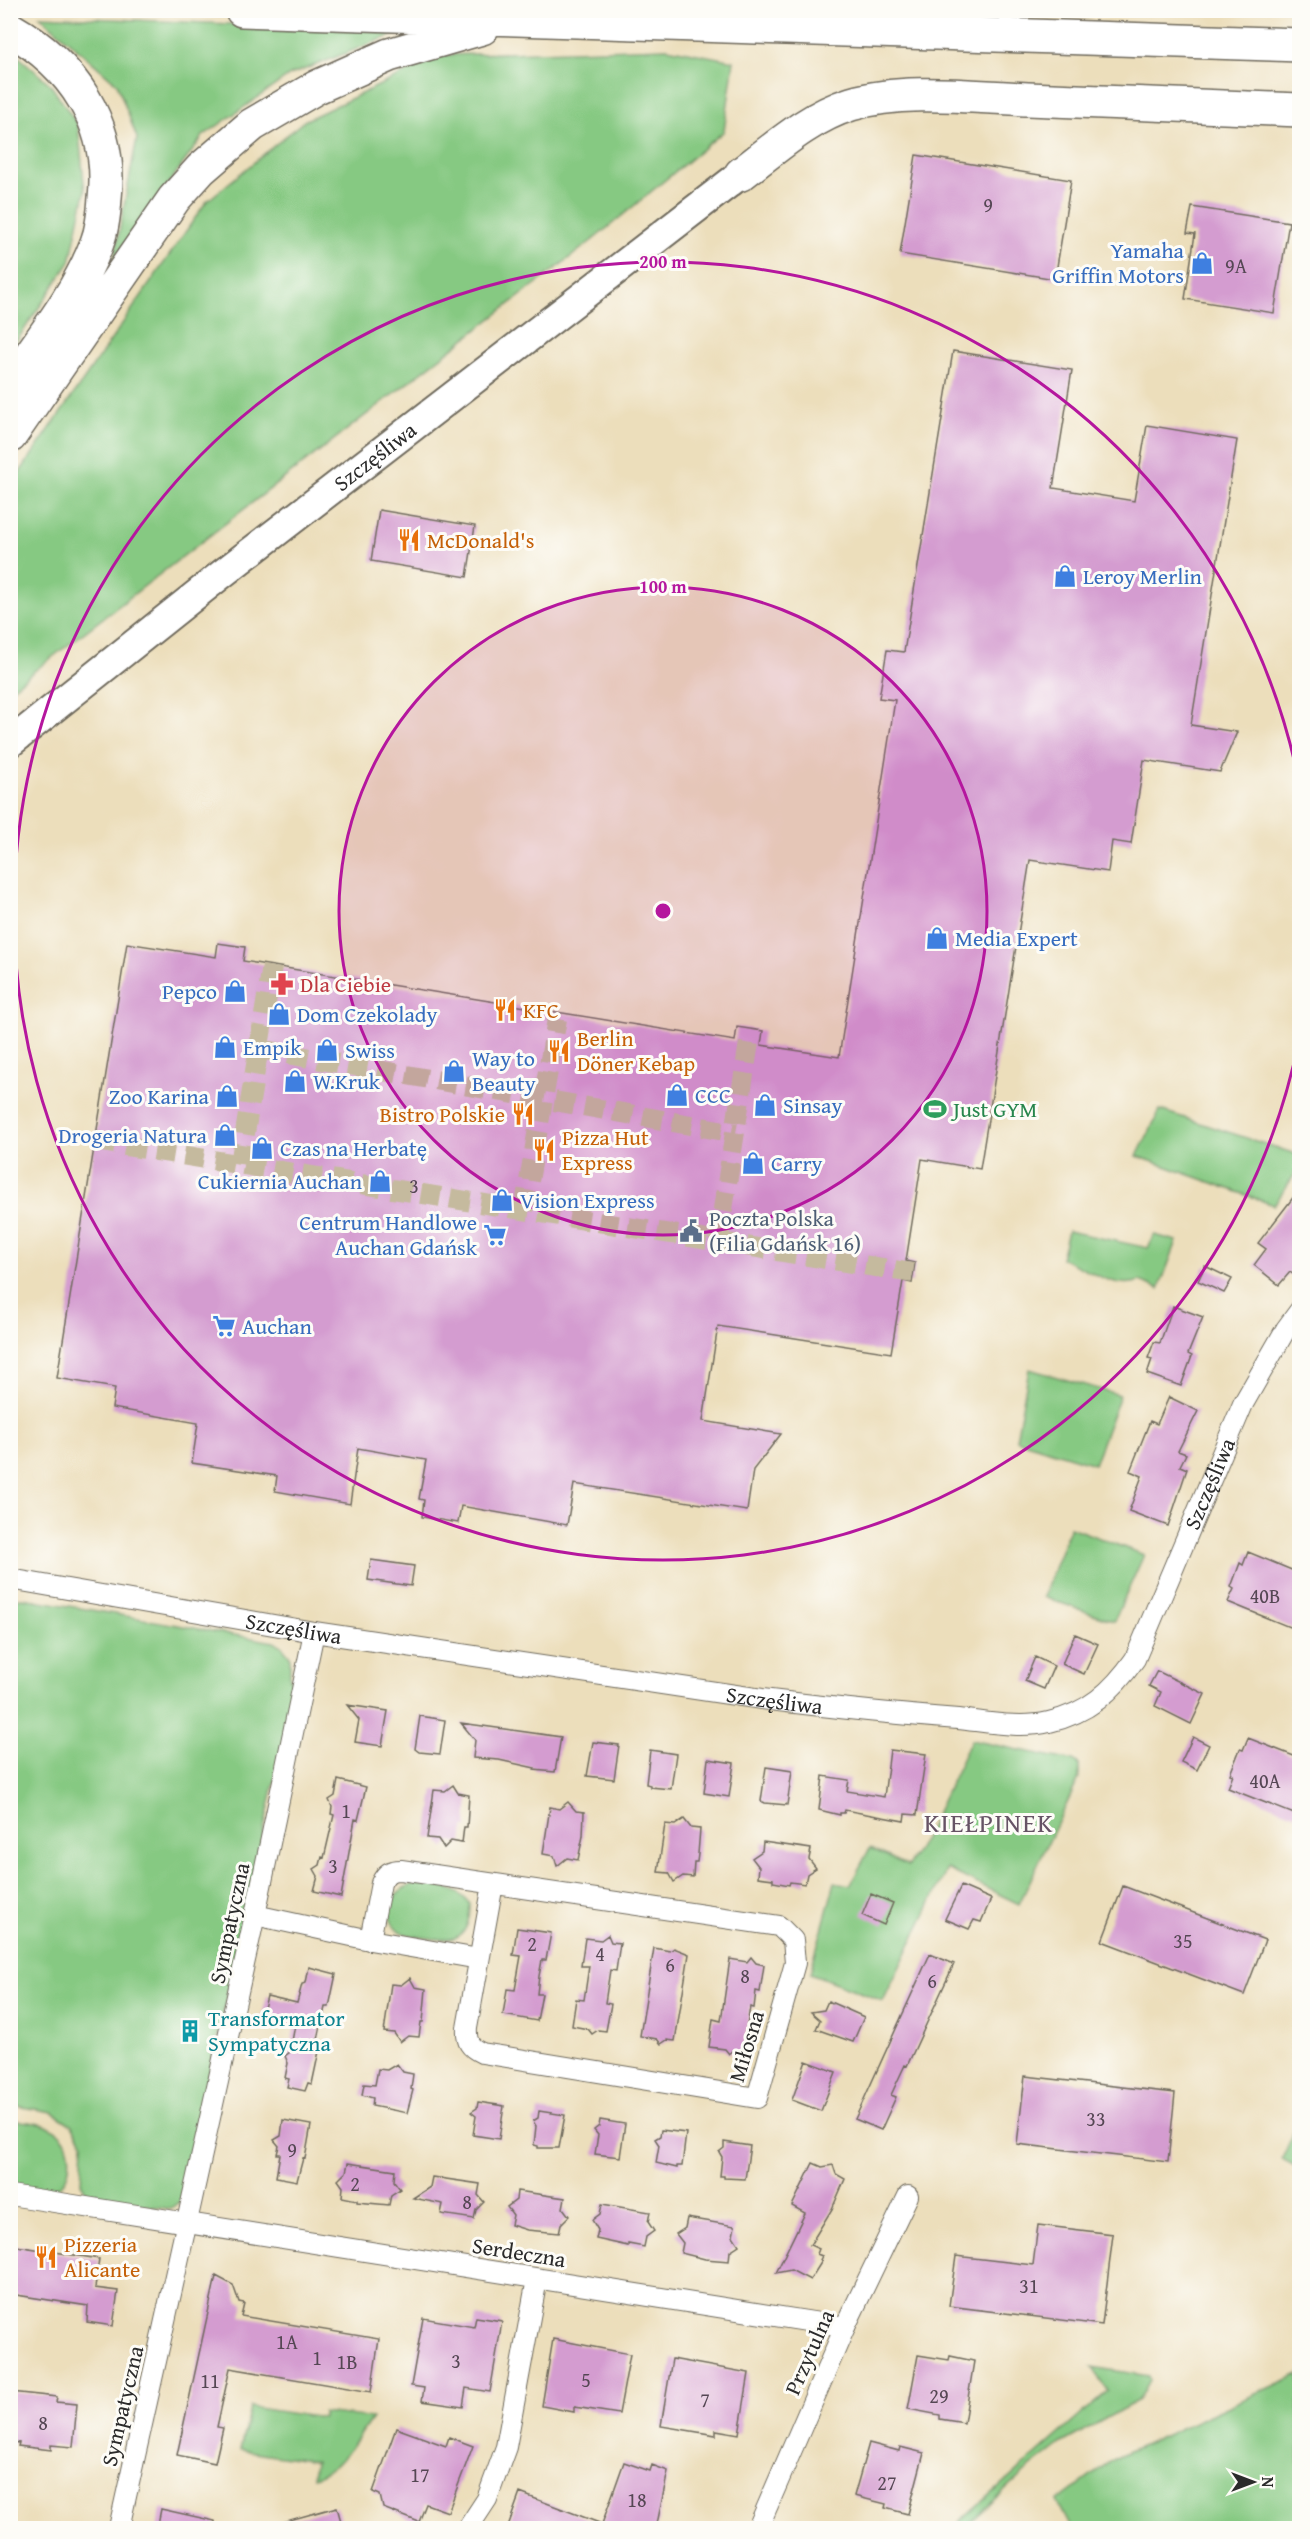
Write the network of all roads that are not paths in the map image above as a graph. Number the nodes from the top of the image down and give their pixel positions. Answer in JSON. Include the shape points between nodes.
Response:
{"nodes":[{"id":1,"x":242,"y":10,"type":"edge"},
{"id":2,"x":513,"y":19,"type":"junction"},
{"id":3,"x":10,"y":29,"type":"edge"},
{"id":4,"x":1299,"y":45,"type":"edge"},
{"id":5,"x":1299,"y":110,"type":"edge"},
{"id":6,"x":741,"y":174,"type":"joint"},
{"id":7,"x":10,"y":384,"type":"edge"},
{"id":8,"x":10,"y":436,"type":"edge"},
{"id":9,"x":10,"y":743,"type":"edge"},
{"id":10,"x":1299,"y":1310,"type":"edge"},
{"id":11,"x":10,"y":1579,"type":"edge"},
{"id":12,"x":314,"y":1632,"type":"junction"},
{"id":13,"x":493,"y":1884,"type":"junction"},
{"id":14,"x":255,"y":1916,"type":"junction"},
{"id":15,"x":370,"y":1940,"type":"junction"},
{"id":16,"x":479,"y":1959,"type":"junction"},
{"id":17,"x":10,"y":2195,"type":"edge"},
{"id":18,"x":908,"y":2196,"type":"dead end"},
{"id":19,"x":186,"y":2224,"type":"junction"},
{"id":20,"x":537,"y":2279,"type":"junction"},
{"id":21,"x":845,"y":2327,"type":"junction"},
{"id":22,"x":119,"y":2529,"type":"edge"},
{"id":23,"x":468,"y":2529,"type":"edge"},
{"id":24,"x":758,"y":2529,"type":"edge"}],
"edges":[{"from":1,"to":2,"type":"highway"},
{"from":2,"to":4,"type":"highway"},
{"from":2,"to":8,"type":"highway","via":[[389,55],[317,87],[252,125],[174,199]]},
{"from":3,"to":7,"type":"highway","via":[[43,51],[74,81],[103,142],[108,172],[98,241],[82,275]]},
{"from":5,"to":6,"type":"highway","via":[[891,96],[851,104],[823,116]]},
{"from":6,"to":9,"type":"street","name":"Szczęśliwa","via":[[222,574]]},
{"from":10,"to":12,"type":"street","name":"Szczęśliwa","via":[[1243,1404],[1135,1659],[1117,1684],[1095,1702],[1049,1722],[1006,1724],[837,1708]]},
{"from":11,"to":12,"type":"street","name":"Szczęśliwa"},
{"from":12,"to":14,"type":"street","name":"Sympatyczna"},
{"from":13,"to":15,"type":"street","name":"Miłosna","via":[[392,1870],[381,1882]]},
{"from":13,"to":16,"type":"street","name":"Miłosna"},
{"from":13,"to":16,"type":"street","name":"Miłosna","via":[[779,1926],[794,1940],[795,1963],[757,2098],[473,2049],[467,2028]]},
{"from":14,"to":15,"type":"street"},
{"from":14,"to":19,"type":"street","name":"Sympatyczna"},
{"from":15,"to":16,"type":"street"},
{"from":17,"to":19,"type":"street"},
{"from":18,"to":21,"type":"street","name":"Przytulna"},
{"from":19,"to":20,"type":"street","name":"Serdeczna"},
{"from":19,"to":22,"type":"street","name":"Sympatyczna"},
{"from":20,"to":21,"type":"street","name":"Serdeczna"},
{"from":20,"to":23,"type":"street","via":[[506,2446],[487,2499]]},
{"from":21,"to":24,"type":"street","name":"Przytulna"}]}
